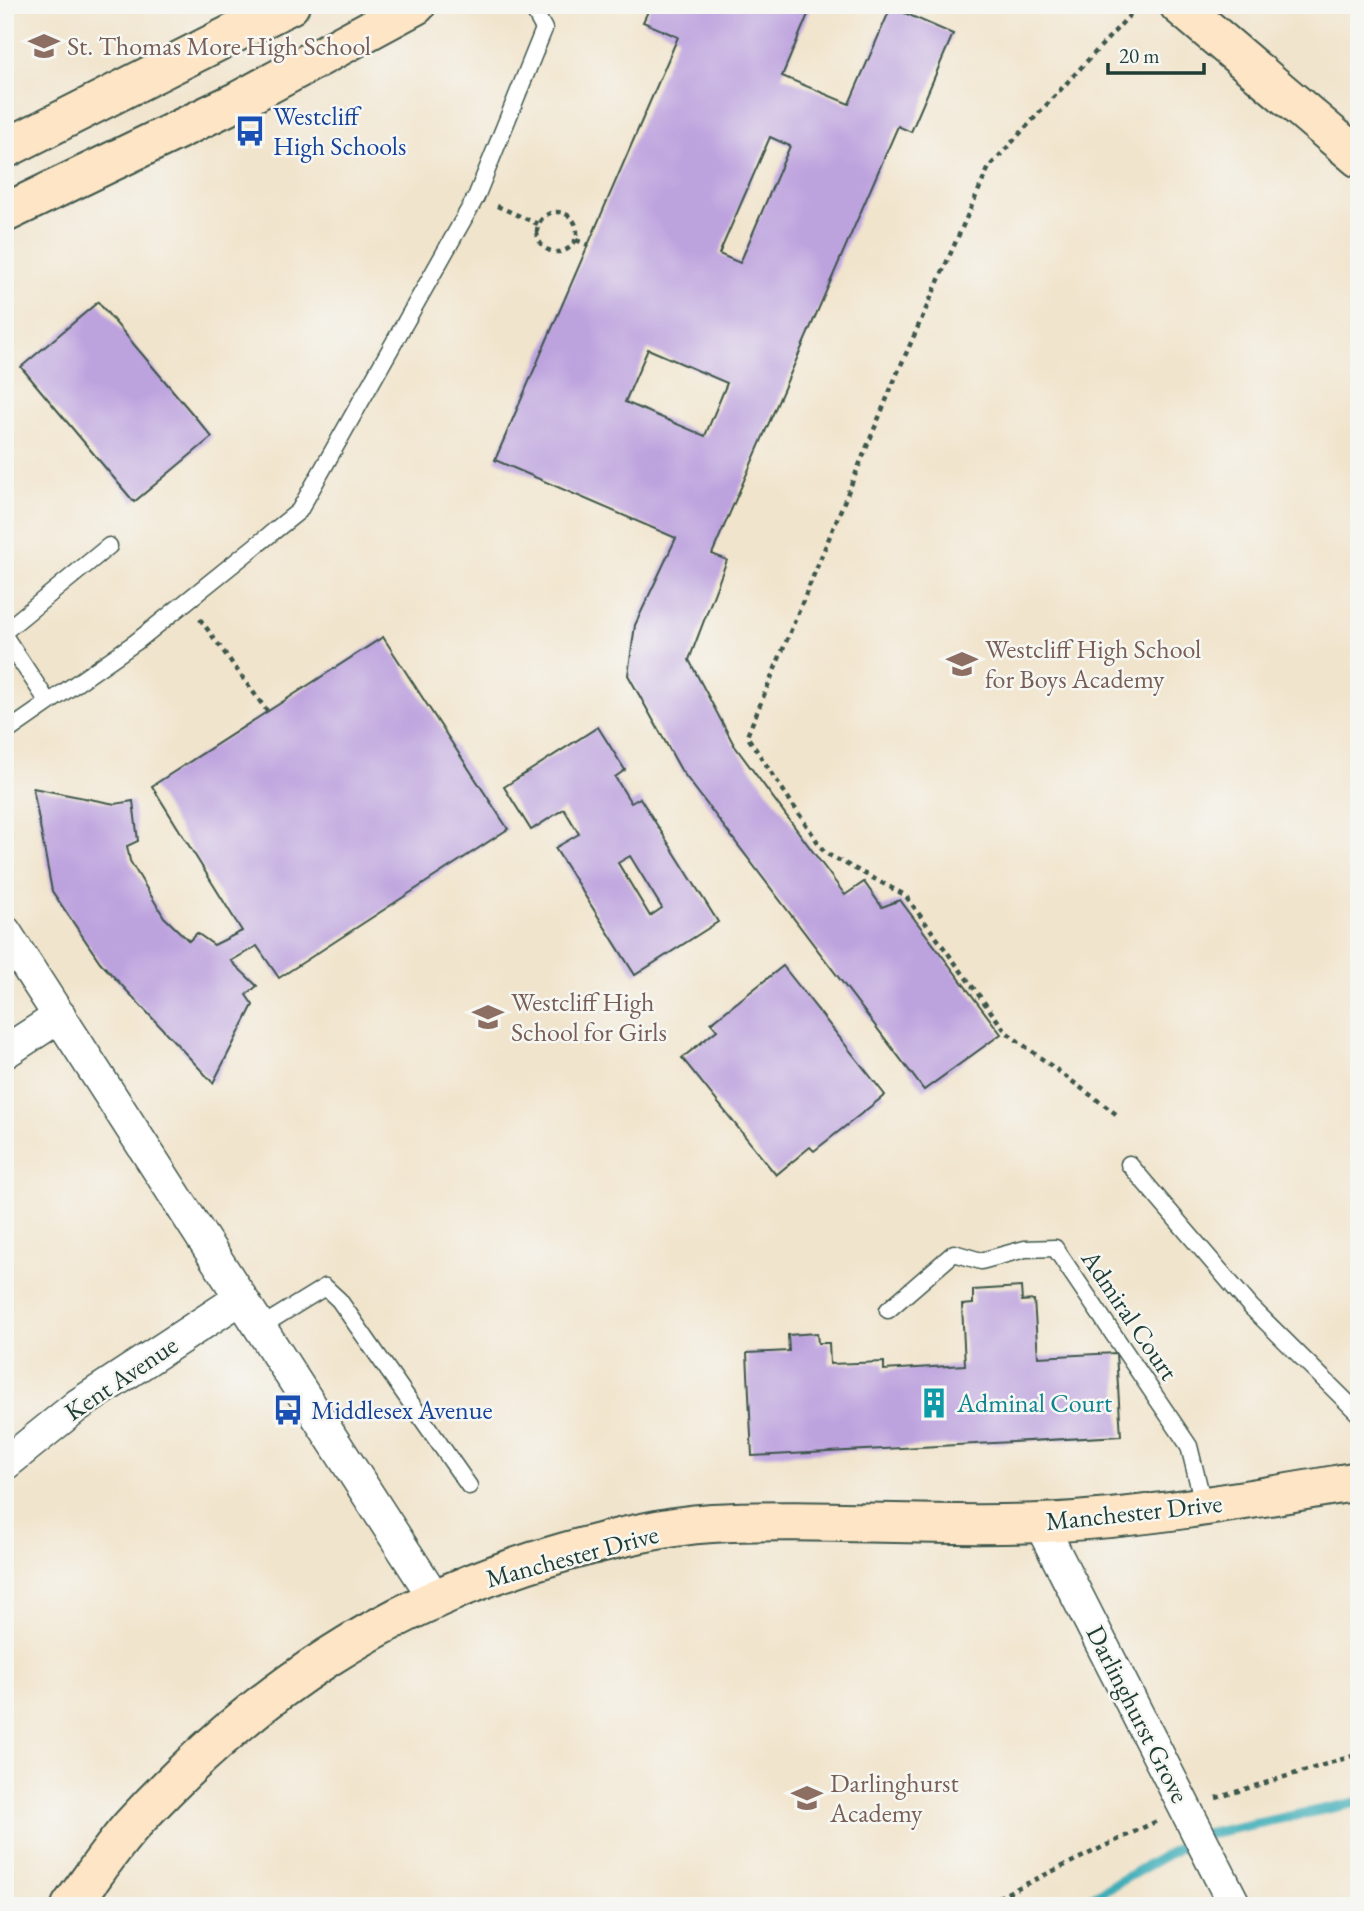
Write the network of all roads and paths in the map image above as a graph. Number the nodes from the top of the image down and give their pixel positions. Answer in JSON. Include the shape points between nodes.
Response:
{"nodes":[{"id":1,"x":290,"y":5,"type":"edge"},
{"id":2,"x":416,"y":5,"type":"edge"},
{"id":3,"x":531,"y":5,"type":"edge"},
{"id":4,"x":1139,"y":5,"type":"edge"},
{"id":5,"x":1179,"y":5,"type":"edge"},
{"id":6,"x":5,"y":149,"type":"edge"},
{"id":7,"x":1359,"y":158,"type":"edge"},
{"id":8,"x":476,"y":197,"type":"junction"},
{"id":9,"x":5,"y":213,"type":"edge"},
{"id":10,"x":538,"y":224,"type":"junction"},
{"id":11,"x":576,"y":240,"type":"junction"},
{"id":12,"x":588,"y":245,"type":"dead end"},
{"id":13,"x":110,"y":547,"type":"dead end"},
{"id":14,"x":188,"y":601,"type":"junction"},
{"id":15,"x":5,"y":631,"type":"edge"},
{"id":16,"x":5,"y":637,"type":"edge"},
{"id":17,"x":48,"y":702,"type":"junction"},
{"id":18,"x":267,"y":711,"type":"dead end"},
{"id":19,"x":5,"y":733,"type":"edge"},
{"id":20,"x":5,"y":932,"type":"edge"},
{"id":21,"x":60,"y":1016,"type":"junction"},
{"id":22,"x":5,"y":1052,"type":"edge"},
{"id":23,"x":1116,"y":1114,"type":"dead end"},
{"id":24,"x":1129,"y":1164,"type":"dead end"},
{"id":25,"x":241,"y":1298,"type":"junction"},
{"id":26,"x":888,"y":1310,"type":"dead end"},
{"id":27,"x":260,"y":1327,"type":"junction"},
{"id":28,"x":1359,"y":1414,"type":"edge"},
{"id":29,"x":5,"y":1464,"type":"edge"},
{"id":30,"x":1359,"y":1481,"type":"edge"},
{"id":31,"x":469,"y":1486,"type":"dead end"},
{"id":32,"x":1204,"y":1507,"type":"junction"},
{"id":33,"x":1040,"y":1523,"type":"junction"},
{"id":34,"x":435,"y":1597,"type":"junction"},
{"id":35,"x":71,"y":1906,"type":"edge"},
{"id":36,"x":1235,"y":1906,"type":"edge"}],
"edges":[{"from":1,"to":6,"type":"street"},
{"from":2,"to":9,"type":"street","via":[[238,101]]},
{"from":3,"to":8,"type":"lane","via":[[544,29]]},
{"from":4,"to":23,"type":"path","via":[[989,167],[897,374],[747,736],[825,853],[905,895],[1006,1032]]},
{"from":5,"to":7,"type":"street"},
{"from":8,"to":10,"type":"path"},
{"from":8,"to":14,"type":"lane","via":[[299,511]]},
{"from":10,"to":11,"type":"path","via":[[548,214],[568,215],[577,226]]},
{"from":10,"to":11,"type":"path","via":[[537,237],[549,251],[562,252]]},
{"from":11,"to":12,"type":"path"},
{"from":13,"to":15,"type":"lane"},
{"from":14,"to":17,"type":"lane"},
{"from":14,"to":18,"type":"path"},
{"from":16,"to":17,"type":"lane"},
{"from":17,"to":19,"type":"lane"},
{"from":20,"to":21,"type":"street"},
{"from":21,"to":22,"type":"street"},
{"from":21,"to":25,"type":"street"},
{"from":24,"to":28,"type":"lane","via":[[1251,1307]]},
{"from":25,"to":27,"type":"street"},
{"from":25,"to":29,"type":"street","name":"Kent Avenue","via":[[78,1405]]},
{"from":26,"to":32,"type":"lane","name":"Admiral Court","via":[[954,1253],[981,1261],[1026,1249],[1055,1248],[1189,1446]]},
{"from":27,"to":31,"type":"lane","via":[[324,1287],[339,1300]]},
{"from":27,"to":34,"type":"street"},
{"from":30,"to":32,"type":"street","name":"Manchester Drive"},
{"from":32,"to":33,"type":"street","name":"Manchester Drive"},
{"from":33,"to":34,"type":"street","name":"Manchester Drive","via":[[710,1523],[617,1538],[531,1562]]},
{"from":33,"to":36,"type":"street","name":"Darlinghurst Grove"},
{"from":34,"to":35,"type":"street","name":"Manchester Drive","via":[[359,1638],[267,1699],[197,1758],[129,1829]]}]}
